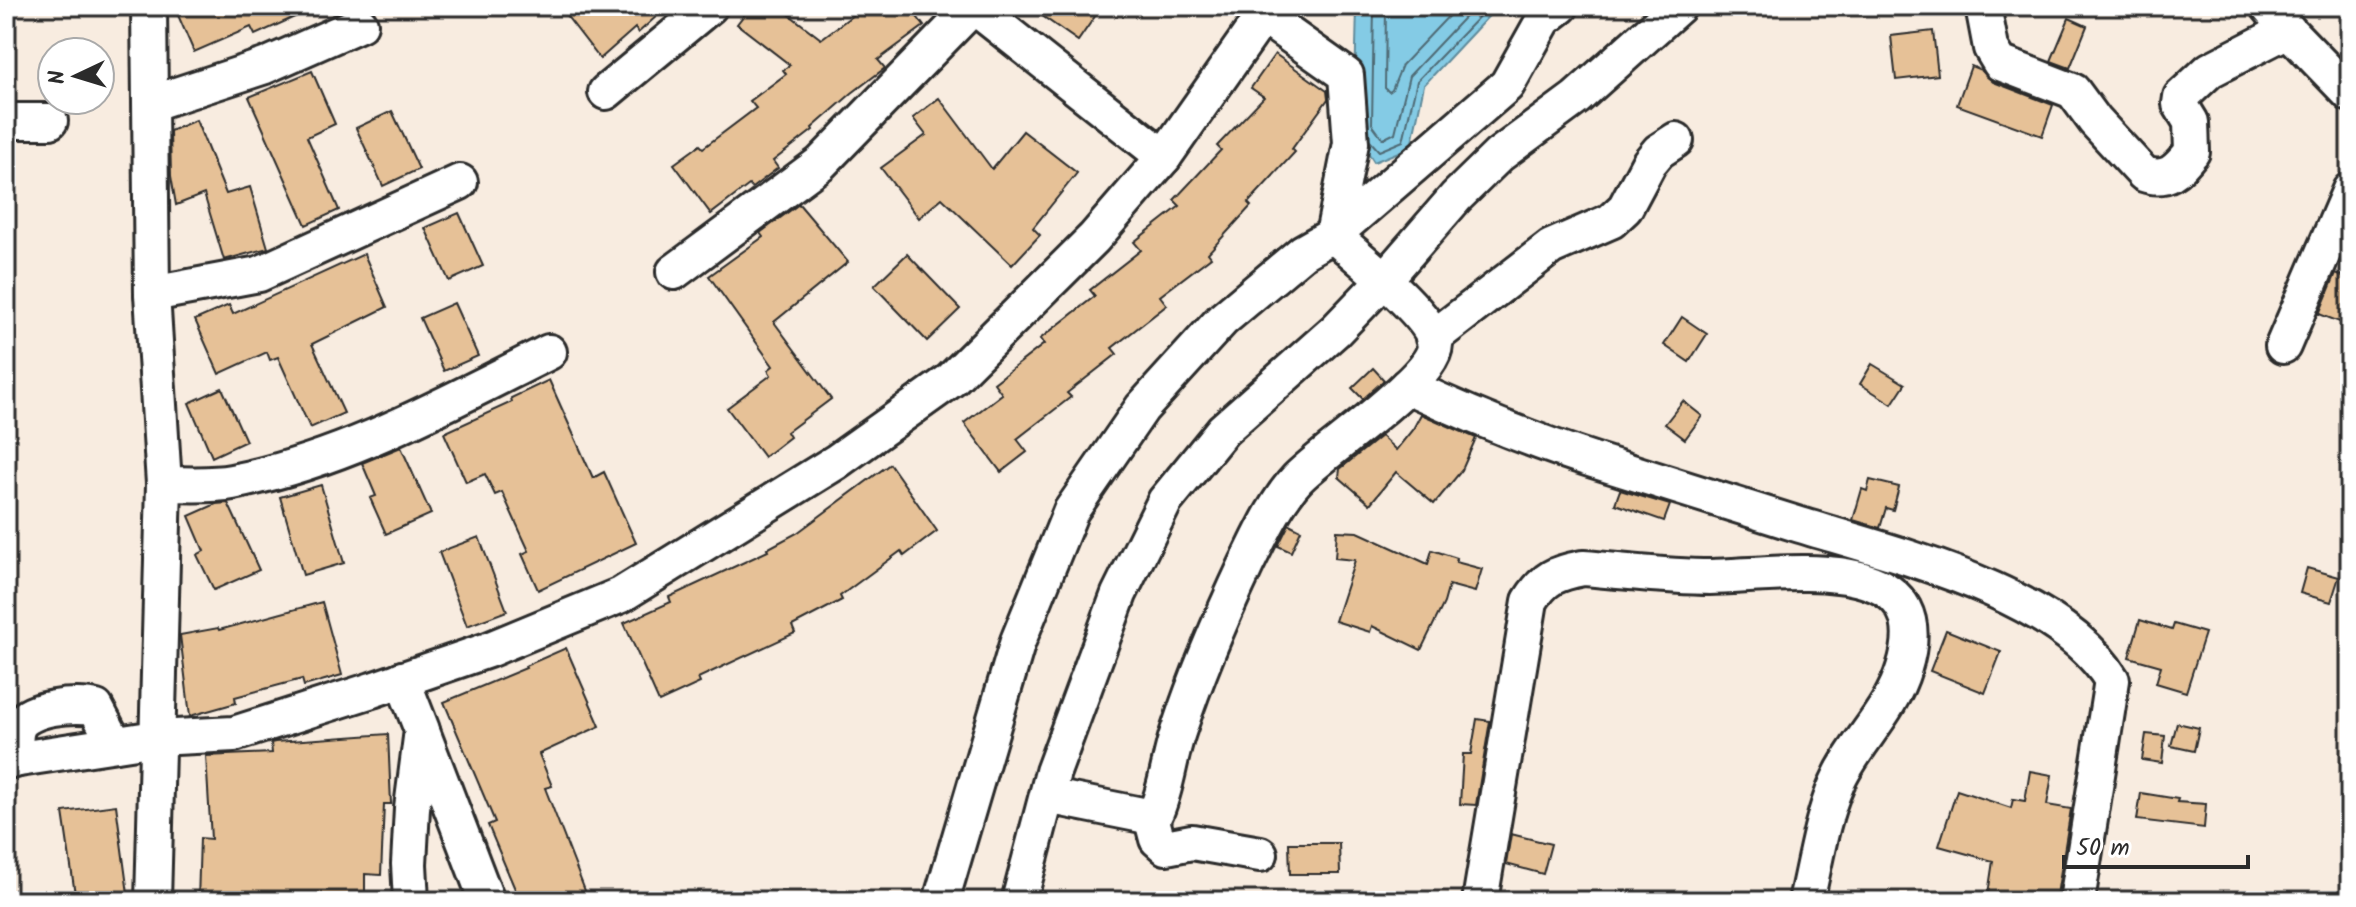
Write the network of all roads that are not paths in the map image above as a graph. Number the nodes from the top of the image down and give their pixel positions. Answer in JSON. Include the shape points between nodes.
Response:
{"nodes":[{"id":1,"x":149,"y":6,"type":"edge"},
{"id":2,"x":710,"y":6,"type":"edge"},
{"id":3,"x":974,"y":6,"type":"edge"},
{"id":4,"x":1561,"y":6,"type":"edge"},
{"id":5,"x":1679,"y":6,"type":"edge"},
{"id":6,"x":1983,"y":6,"type":"edge"},
{"id":7,"x":1267,"y":11,"type":"edge"},
{"id":8,"x":2278,"y":18,"type":"edge"},
{"id":9,"x":360,"y":24,"type":"dead end"},
{"id":10,"x":606,"y":92,"type":"dead end"},
{"id":11,"x":2350,"y":94,"type":"edge"},
{"id":12,"x":152,"y":103,"type":"junction"},
{"id":13,"x":6,"y":121,"type":"edge"},
{"id":14,"x":50,"y":121,"type":"dead end"},
{"id":15,"x":1676,"y":140,"type":"dead end"},
{"id":16,"x":1164,"y":157,"type":"junction"},
{"id":17,"x":460,"y":182,"type":"dead end"},
{"id":18,"x":2350,"y":190,"type":"edge"},
{"id":19,"x":1333,"y":235,"type":"junction"},
{"id":20,"x":674,"y":272,"type":"dead end"},
{"id":21,"x":152,"y":294,"type":"junction"},
{"id":22,"x":1411,"y":309,"type":"junction"},
{"id":23,"x":2283,"y":346,"type":"dead end"},
{"id":24,"x":549,"y":352,"type":"dead end"},
{"id":25,"x":1407,"y":386,"type":"junction"},
{"id":26,"x":164,"y":484,"type":"junction"},
{"id":27,"x":402,"y":679,"type":"junction"},
{"id":28,"x":422,"y":730,"type":"junction"},
{"id":29,"x":156,"y":738,"type":"junction"},
{"id":30,"x":10,"y":760,"type":"edge"},
{"id":31,"x":1047,"y":796,"type":"junction"},
{"id":32,"x":1151,"y":816,"type":"junction"},
{"id":33,"x":1260,"y":854,"type":"dead end"},
{"id":34,"x":153,"y":901,"type":"edge"},
{"id":35,"x":411,"y":901,"type":"edge"},
{"id":36,"x":487,"y":901,"type":"edge"},
{"id":37,"x":941,"y":901,"type":"edge"},
{"id":38,"x":1019,"y":901,"type":"edge"},
{"id":39,"x":1480,"y":901,"type":"edge"},
{"id":40,"x":1806,"y":901,"type":"edge"},
{"id":41,"x":2077,"y":901,"type":"edge"}],
"edges":[{"from":1,"to":12,"type":"street"},
{"from":2,"to":10,"type":"street"},
{"from":3,"to":16,"type":"street"},
{"from":3,"to":20,"type":"street","via":[[821,163]]},
{"from":4,"to":19,"type":"street","via":[[1544,19],[1507,85]]},
{"from":5,"to":22,"type":"street","via":[[1456,197]]},
{"from":6,"to":8,"type":"street","via":[[1991,48],[2000,63],[2073,91],[2144,174],[2155,178],[2173,173],[2192,152],[2191,122],[2181,97]]},
{"from":7,"to":16,"type":"street"},
{"from":7,"to":19,"type":"street","via":[[1346,75],[1351,143]]},
{"from":8,"to":11,"type":"street"},
{"from":9,"to":12,"type":"street","via":[[265,66]]},
{"from":12,"to":21,"type":"street"},
{"from":13,"to":14,"type":"street"},
{"from":15,"to":22,"type":"street","via":[[1649,163],[1625,208],[1611,221]]},
{"from":16,"to":27,"type":"street","via":[[1094,238],[951,380],[836,462],[621,595]]},
{"from":17,"to":21,"type":"street","via":[[259,274]]},
{"from":18,"to":23,"type":"street"},
{"from":19,"to":22,"type":"street"},
{"from":19,"to":37,"type":"street","via":[[1303,252],[1222,320],[1142,408],[1071,511],[1018,641]]},
{"from":21,"to":26,"type":"street"},
{"from":22,"to":25,"type":"street","via":[[1433,354]]},
{"from":22,"to":31,"type":"street","via":[[1336,330],[1223,430],[1165,501],[1119,594]]},
{"from":24,"to":26,"type":"street","via":[[393,429],[299,465],[228,483]]},
{"from":25,"to":32,"type":"street","via":[[1297,479],[1281,500],[1217,626]]},
{"from":25,"to":41,"type":"street","via":[[1590,459],[1998,590],[2076,638],[2101,661],[2112,680]]},
{"from":26,"to":29,"type":"street"},
{"from":27,"to":28,"type":"street"},
{"from":27,"to":29,"type":"street","via":[[234,734]]},
{"from":28,"to":35,"type":"street","via":[[412,808]]},
{"from":28,"to":36,"type":"street"},
{"from":29,"to":30,"type":"street"},
{"from":29,"to":34,"type":"street"},
{"from":31,"to":32,"type":"street"},
{"from":31,"to":38,"type":"street"},
{"from":32,"to":33,"type":"street","via":[[1157,839],[1166,847],[1192,842]]},
{"from":39,"to":40,"type":"street","via":[[1530,601],[1542,582],[1583,568],[1689,577],[1830,574],[1878,584],[1906,609],[1911,632],[1904,669],[1881,716],[1838,781]]}]}
